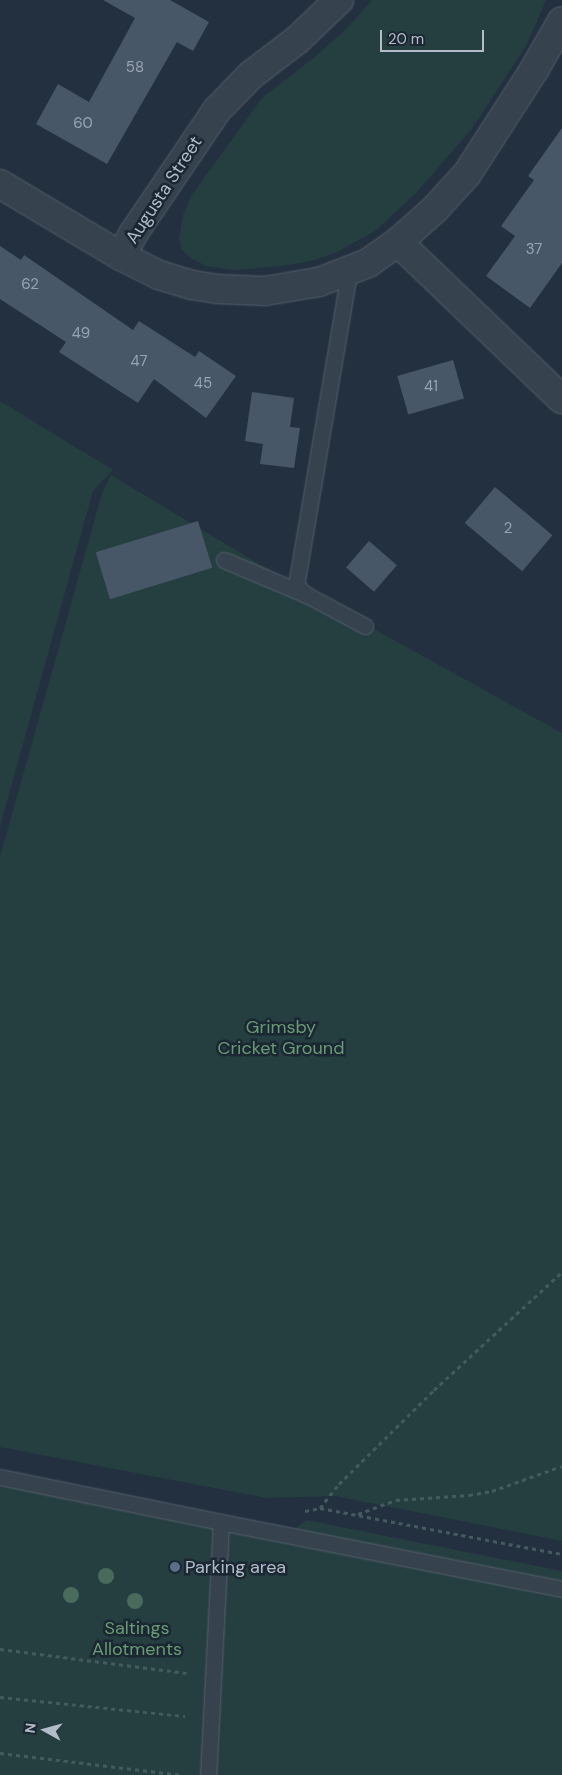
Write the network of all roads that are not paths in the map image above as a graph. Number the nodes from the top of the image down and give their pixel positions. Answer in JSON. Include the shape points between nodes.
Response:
{"nodes":[{"id":1,"x":339,"y":0,"type":"edge"},
{"id":2,"x":562,"y":21,"type":"edge"},
{"id":3,"x":0,"y":184,"type":"edge"},
{"id":4,"x":398,"y":242,"type":"junction"},
{"id":5,"x":121,"y":256,"type":"junction"},
{"id":6,"x":349,"y":271,"type":"junction"},
{"id":7,"x":562,"y":399,"type":"edge"},
{"id":8,"x":224,"y":560,"type":"dead end"},
{"id":9,"x":307,"y":595,"type":"junction"},
{"id":10,"x":365,"y":626,"type":"dead end"},
{"id":11,"x":0,"y":1477,"type":"edge"},
{"id":12,"x":221,"y":1522,"type":"junction"},
{"id":13,"x":562,"y":1589,"type":"edge"},
{"id":14,"x":208,"y":1775,"type":"edge"}],
"edges":[{"from":1,"to":5,"type":"street","name":"Augusta Street","via":[[297,40],[251,75],[217,110]]},
{"from":2,"to":4,"type":"street","name":"Augusta Street","via":[[467,174]]},
{"from":3,"to":5,"type":"street"},
{"from":4,"to":6,"type":"street","name":"Augusta Street","via":[[368,263]]},
{"from":4,"to":7,"type":"street"},
{"from":5,"to":6,"type":"street","name":"Augusta Street","via":[[160,275],[192,285],[243,291],[288,289]]},
{"from":6,"to":9,"type":"lane","via":[[296,586]]},
{"from":8,"to":9,"type":"lane"},
{"from":9,"to":10,"type":"lane"},
{"from":11,"to":12,"type":"lane"},
{"from":12,"to":13,"type":"lane"},
{"from":12,"to":14,"type":"lane"}]}
